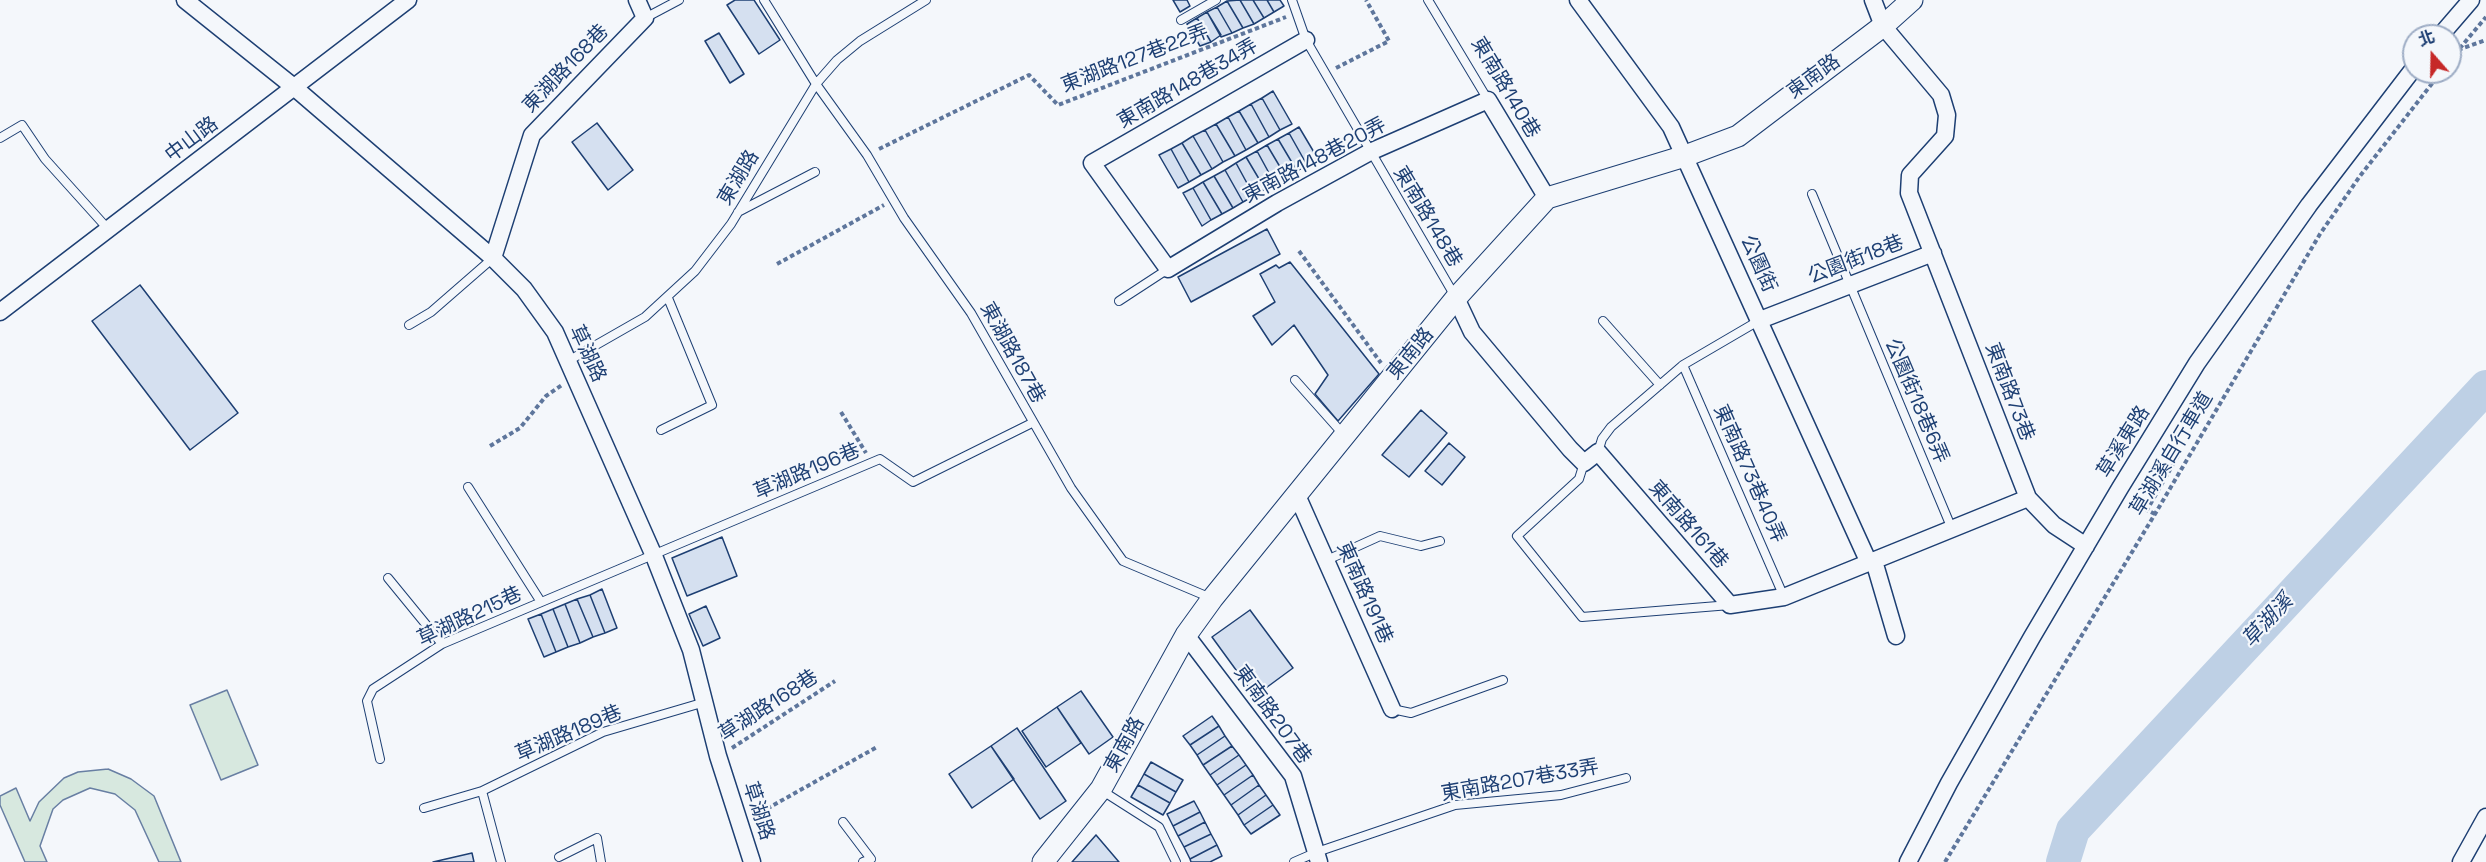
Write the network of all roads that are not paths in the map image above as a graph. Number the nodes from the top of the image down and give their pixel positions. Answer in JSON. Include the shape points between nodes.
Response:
{"nodes":[{"id":1,"x":184,"y":0,"type":"edge"},
{"id":2,"x":408,"y":0,"type":"edge"},
{"id":3,"x":637,"y":0,"type":"edge"},
{"id":4,"x":679,"y":0,"type":"edge"},
{"id":5,"x":764,"y":0,"type":"edge"},
{"id":6,"x":926,"y":0,"type":"edge"},
{"id":7,"x":1216,"y":0,"type":"edge"},
{"id":8,"x":1293,"y":0,"type":"edge"},
{"id":9,"x":1428,"y":0,"type":"edge"},
{"id":10,"x":1578,"y":0,"type":"edge"},
{"id":11,"x":1873,"y":0,"type":"edge"},
{"id":12,"x":1912,"y":0,"type":"edge"},
{"id":13,"x":2471,"y":0,"type":"edge"},
{"id":14,"x":645,"y":18,"type":"junction"},
{"id":15,"x":1181,"y":20,"type":"dead end"},
{"id":16,"x":2450,"y":24,"type":"edge"},
{"id":17,"x":1883,"y":26,"type":"junction"},
{"id":18,"x":1306,"y":40,"type":"junction"},
{"id":19,"x":816,"y":84,"type":"junction"},
{"id":20,"x":2402,"y":84,"type":"edge"},
{"id":21,"x":295,"y":88,"type":"junction"},
{"id":22,"x":1488,"y":100,"type":"junction"},
{"id":23,"x":0,"y":138,"type":"edge"},
{"id":24,"x":1370,"y":152,"type":"junction"},
{"id":25,"x":1685,"y":156,"type":"junction"},
{"id":26,"x":814,"y":172,"type":"dead end"},
{"id":27,"x":1812,"y":194,"type":"dead end"},
{"id":28,"x":1547,"y":198,"type":"junction"},
{"id":29,"x":738,"y":212,"type":"junction"},
{"id":30,"x":108,"y":229,"type":"junction"},
{"id":31,"x":1933,"y":253,"type":"junction"},
{"id":32,"x":493,"y":258,"type":"junction"},
{"id":33,"x":1168,"y":269,"type":"junction"},
{"id":34,"x":1849,"y":286,"type":"junction"},
{"id":35,"x":668,"y":298,"type":"junction"},
{"id":36,"x":1456,"y":298,"type":"junction"},
{"id":37,"x":1119,"y":301,"type":"dead end"},
{"id":38,"x":0,"y":312,"type":"edge"},
{"id":39,"x":1760,"y":320,"type":"junction"},
{"id":40,"x":1603,"y":321,"type":"dead end"},
{"id":41,"x":409,"y":325,"type":"dead end"},
{"id":42,"x":568,"y":361,"type":"junction"},
{"id":43,"x":1683,"y":365,"type":"junction"},
{"id":44,"x":1295,"y":380,"type":"dead end"},
{"id":45,"x":1660,"y":385,"type":"junction"},
{"id":46,"x":1032,"y":423,"type":"junction"},
{"id":47,"x":661,"y":430,"type":"dead end"},
{"id":48,"x":1343,"y":434,"type":"junction"},
{"id":49,"x":1598,"y":452,"type":"junction"},
{"id":50,"x":1584,"y":463,"type":"junction"},
{"id":51,"x":468,"y":487,"type":"dead end"},
{"id":52,"x":1296,"y":493,"type":"junction"},
{"id":53,"x":2028,"y":498,"type":"junction"},
{"id":54,"x":1952,"y":530,"type":"junction"},
{"id":55,"x":1440,"y":541,"type":"dead end"},
{"id":56,"x":2086,"y":546,"type":"junction"},
{"id":57,"x":654,"y":556,"type":"junction"},
{"id":58,"x":1327,"y":560,"type":"junction"},
{"id":59,"x":1871,"y":562,"type":"junction"},
{"id":60,"x":388,"y":578,"type":"dead end"},
{"id":61,"x":1784,"y":597,"type":"junction"},
{"id":62,"x":1212,"y":598,"type":"junction"},
{"id":63,"x":541,"y":602,"type":"junction"},
{"id":64,"x":1730,"y":605,"type":"junction"},
{"id":65,"x":1186,"y":635,"type":"junction"},
{"id":66,"x":1896,"y":636,"type":"dead end"},
{"id":67,"x":442,"y":644,"type":"junction"},
{"id":68,"x":1503,"y":680,"type":"dead end"},
{"id":69,"x":706,"y":702,"type":"junction"},
{"id":70,"x":1392,"y":709,"type":"joint"},
{"id":71,"x":380,"y":759,"type":"dead end"},
{"id":72,"x":1626,"y":778,"type":"dead end"},
{"id":73,"x":1101,"y":789,"type":"junction"},
{"id":74,"x":482,"y":791,"type":"junction"},
{"id":75,"x":424,"y":808,"type":"dead end"},
{"id":76,"x":2486,"y":817,"type":"edge"},
{"id":77,"x":843,"y":822,"type":"dead end"},
{"id":78,"x":559,"y":856,"type":"dead end"},
{"id":79,"x":1318,"y":857,"type":"edge"},
{"id":80,"x":501,"y":862,"type":"edge"},
{"id":81,"x":601,"y":862,"type":"edge"},
{"id":82,"x":752,"y":862,"type":"edge"},
{"id":83,"x":863,"y":862,"type":"edge"},
{"id":84,"x":1043,"y":862,"type":"edge"},
{"id":85,"x":1176,"y":862,"type":"edge"},
{"id":86,"x":1294,"y":862,"type":"edge"},
{"id":87,"x":1908,"y":862,"type":"edge"},
{"id":88,"x":2461,"y":862,"type":"edge"}],
"edges":[{"from":1,"to":21,"type":"street","name":"草湖路"},
{"from":2,"to":21,"type":"street","name":"中山路"},
{"from":3,"to":14,"type":"street"},
{"from":4,"to":14,"type":"lane","name":"東湖路168巷"},
{"from":5,"to":19,"type":"lane"},
{"from":6,"to":19,"type":"lane","name":"東湖路","via":[[860,40]]},
{"from":7,"to":15,"type":"lane"},
{"from":8,"to":18,"type":"lane","name":"東南路148巷"},
{"from":9,"to":22,"type":"lane","name":"東南路140巷"},
{"from":10,"to":25,"type":"street","name":"公園街","via":[[1671,127]]},
{"from":11,"to":17,"type":"street","name":"東南路73巷"},
{"from":12,"to":17,"type":"street","name":"東南路"},
{"from":13,"to":16,"type":"street"},
{"from":14,"to":32,"type":"street","name":"東湖路168巷","via":[[532,135]]},
{"from":17,"to":25,"type":"street","name":"東南路","via":[[1738,136]]},
{"from":17,"to":31,"type":"street","name":"東南路73巷","via":[[1941,95],[1947,115],[1945,136],[1910,175],[1909,193]]},
{"from":18,"to":24,"type":"lane","name":"東南路148巷"},
{"from":18,"to":33,"type":"street","name":"東南路148巷34弄","via":[[1092,163]]},
{"from":19,"to":29,"type":"lane","name":"東湖路"},
{"from":19,"to":46,"type":"lane","name":"東湖路187巷","via":[[971,313]]},
{"from":20,"to":56,"type":"street","name":"草溪東路","via":[[2309,205],[2197,363]]},
{"from":21,"to":30,"type":"street","name":"中山路"},
{"from":21,"to":32,"type":"street","name":"草湖路"},
{"from":22,"to":24,"type":"street","name":"東南路148巷20弄"},
{"from":22,"to":28,"type":"street","name":"東南路140巷"},
{"from":23,"to":30,"type":"lane","via":[[22,125],[45,159]]},
{"from":24,"to":33,"type":"street","name":"東南路148巷20弄"},
{"from":24,"to":36,"type":"lane","name":"東南路148巷"},
{"from":25,"to":28,"type":"street","name":"東南路"},
{"from":25,"to":39,"type":"street","name":"公園街"},
{"from":26,"to":29,"type":"lane"},
{"from":27,"to":34,"type":"lane","name":"公園街18巷6弄"},
{"from":28,"to":36,"type":"street","name":"東南路"},
{"from":29,"to":35,"type":"lane","name":"東湖路","via":[[695,271]]},
{"from":30,"to":38,"type":"street","name":"中山路"},
{"from":31,"to":34,"type":"street","name":"公園街18巷"},
{"from":31,"to":53,"type":"street","name":"東南路73巷"},
{"from":32,"to":41,"type":"lane","via":[[431,312]]},
{"from":32,"to":42,"type":"street","name":"草湖路","via":[[530,297],[555,332]]},
{"from":33,"to":37,"type":"lane","name":"東南路148巷20弄"},
{"from":34,"to":39,"type":"street","name":"公園街18巷"},
{"from":34,"to":54,"type":"lane","name":"公園街18巷6弄"},
{"from":35,"to":42,"type":"lane","name":"東湖路","via":[[645,317]]},
{"from":35,"to":47,"type":"lane","via":[[712,405]]},
{"from":36,"to":48,"type":"street","name":"東南路"},
{"from":36,"to":50,"type":"street","via":[[1472,332]]},
{"from":39,"to":43,"type":"lane"},
{"from":39,"to":59,"type":"street","name":"公園街"},
{"from":40,"to":45,"type":"lane"},
{"from":42,"to":57,"type":"street","name":"草湖路"},
{"from":43,"to":45,"type":"lane"},
{"from":43,"to":61,"type":"lane","name":"東南路73巷40弄"},
{"from":44,"to":48,"type":"lane"},
{"from":45,"to":49,"type":"lane","via":[[1611,427]]},
{"from":46,"to":57,"type":"lane","name":"草湖路196巷","via":[[913,482],[880,459]]},
{"from":46,"to":62,"type":"lane","name":"東湖路187巷","via":[[1071,488],[1123,561]]},
{"from":48,"to":52,"type":"street","name":"東南路"},
{"from":49,"to":50,"type":"street"},
{"from":49,"to":64,"type":"street","name":"東南路161巷"},
{"from":50,"to":64,"type":"lane","via":[[1579,479],[1517,536],[1582,617]]},
{"from":51,"to":63,"type":"lane"},
{"from":52,"to":58,"type":"street","name":"東南路191巷"},
{"from":52,"to":62,"type":"street","name":"東南路"},
{"from":53,"to":54,"type":"street"},
{"from":53,"to":56,"type":"street","via":[[2054,525]]},
{"from":54,"to":59,"type":"street"},
{"from":55,"to":58,"type":"lane","via":[[1422,546],[1380,536]]},
{"from":56,"to":87,"type":"street","name":"草溪東路","via":[[1949,783]]},
{"from":57,"to":63,"type":"lane","name":"草湖路215巷"},
{"from":57,"to":69,"type":"street","name":"草湖路","via":[[691,650]]},
{"from":58,"to":70,"type":"street","name":"東南路191巷"},
{"from":59,"to":61,"type":"street"},
{"from":59,"to":66,"type":"street","name":"公園街"},
{"from":60,"to":67,"type":"lane"},
{"from":61,"to":64,"type":"street"},
{"from":62,"to":65,"type":"street","name":"東南路"},
{"from":63,"to":67,"type":"lane","name":"草湖路215巷"},
{"from":65,"to":73,"type":"street","name":"東南路"},
{"from":65,"to":79,"type":"street","name":"東南路207巷","via":[[1293,776]]},
{"from":67,"to":71,"type":"lane","name":"草湖路215巷","via":[[373,689],[367,701]]},
{"from":68,"to":70,"type":"lane","via":[[1411,713]]},
{"from":69,"to":74,"type":"lane","name":"草湖路189巷","via":[[603,732]]},
{"from":69,"to":82,"type":"street","name":"草湖路","via":[[718,756]]},
{"from":72,"to":79,"type":"lane","name":"東南路207巷33弄","via":[[1562,795],[1455,805]]},
{"from":73,"to":84,"type":"street","name":"東南路"},
{"from":73,"to":85,"type":"lane","via":[[1159,827]]},
{"from":74,"to":75,"type":"lane","name":"草湖路189巷"},
{"from":74,"to":80,"type":"lane"},
{"from":76,"to":88,"type":"street"},
{"from":77,"to":83,"type":"lane","via":[[871,860]]},
{"from":78,"to":81,"type":"lane","via":[[597,838]]},
{"from":79,"to":86,"type":"lane","name":"東南路207巷33弄"}]}
